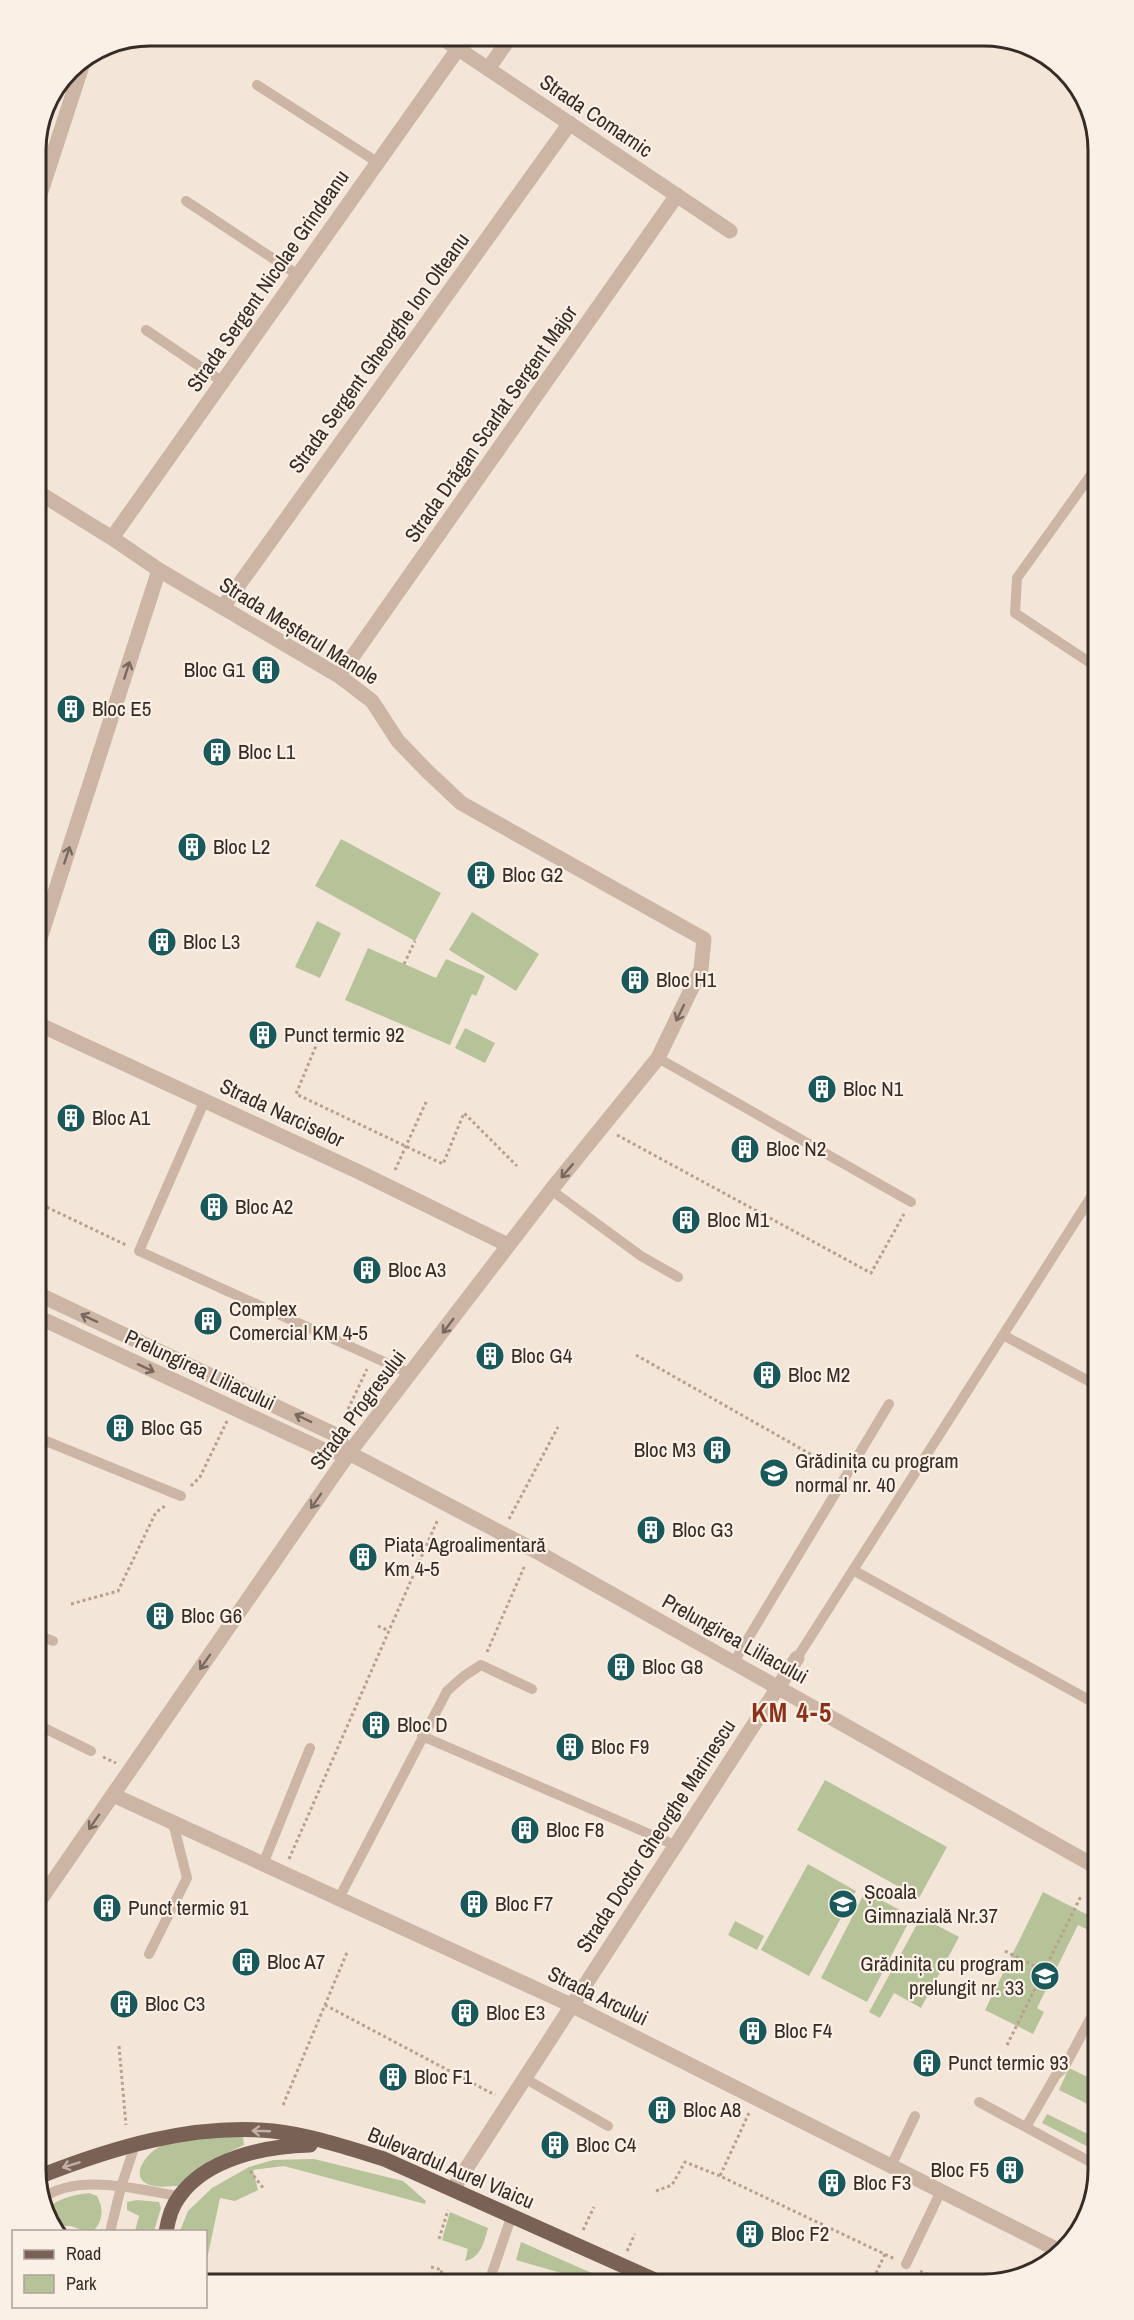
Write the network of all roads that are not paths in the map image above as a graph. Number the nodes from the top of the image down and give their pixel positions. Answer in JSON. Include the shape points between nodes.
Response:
{"nodes":[{"id":1,"x":454,"y":46,"type":"edge"},
{"id":2,"x":504,"y":46,"type":"edge"},
{"id":3,"x":458,"y":49,"type":"junction"},
{"id":4,"x":488,"y":69,"type":"junction"},
{"id":5,"x":79,"y":75,"type":"edge"},
{"id":6,"x":257,"y":85,"type":"dead end"},
{"id":7,"x":570,"y":123,"type":"junction"},
{"id":8,"x":377,"y":162,"type":"junction"},
{"id":9,"x":47,"y":173,"type":"edge"},
{"id":10,"x":676,"y":195,"type":"junction"},
{"id":11,"x":186,"y":201,"type":"dead end"},
{"id":12,"x":730,"y":231,"type":"dead end"},
{"id":13,"x":298,"y":275,"type":"junction"},
{"id":14,"x":146,"y":330,"type":"dead end"},
{"id":15,"x":223,"y":382,"type":"junction"},
{"id":16,"x":1088,"y":479,"type":"edge"},
{"id":17,"x":47,"y":498,"type":"edge"},
{"id":18,"x":112,"y":538,"type":"junction"},
{"id":19,"x":159,"y":570,"type":"junction"},
{"id":20,"x":223,"y":607,"type":"junction"},
{"id":21,"x":1088,"y":661,"type":"edge"},
{"id":22,"x":339,"y":676,"type":"junction"},
{"id":23,"x":47,"y":918,"type":"edge"},
{"id":24,"x":704,"y":939,"type":"joint"},
{"id":25,"x":47,"y":1028,"type":"edge"},
{"id":26,"x":658,"y":1058,"type":"junction"},
{"id":27,"x":205,"y":1100,"type":"junction"},
{"id":28,"x":551,"y":1190,"type":"junction"},
{"id":29,"x":911,"y":1202,"type":"road end"},
{"id":30,"x":1088,"y":1202,"type":"edge"},
{"id":31,"x":508,"y":1245,"type":"junction"},
{"id":32,"x":678,"y":1277,"type":"dead end"},
{"id":33,"x":46,"y":1298,"type":"edge"},
{"id":34,"x":46,"y":1321,"type":"edge"},
{"id":35,"x":1003,"y":1335,"type":"junction"},
{"id":36,"x":411,"y":1374,"type":"junction"},
{"id":37,"x":1088,"y":1381,"type":"edge"},
{"id":38,"x":890,"y":1404,"type":"dead end"},
{"id":39,"x":46,"y":1441,"type":"edge"},
{"id":40,"x":348,"y":1453,"type":"junction"},
{"id":41,"x":181,"y":1496,"type":"road end"},
{"id":42,"x":853,"y":1570,"type":"junction"},
{"id":43,"x":46,"y":1638,"type":"edge"},
{"id":44,"x":53,"y":1641,"type":"dead end"},
{"id":45,"x":797,"y":1658,"type":"joint"},
{"id":46,"x":734,"y":1662,"type":"junction"},
{"id":47,"x":778,"y":1687,"type":"junction"},
{"id":48,"x":532,"y":1689,"type":"dead end"},
{"id":49,"x":1088,"y":1699,"type":"edge"},
{"id":50,"x":46,"y":1729,"type":"edge"},
{"id":51,"x":422,"y":1736,"type":"junction"},
{"id":52,"x":310,"y":1748,"type":"dead end"},
{"id":53,"x":91,"y":1751,"type":"road end"},
{"id":54,"x":113,"y":1795,"type":"junction"},
{"id":55,"x":173,"y":1822,"type":"junction"},
{"id":56,"x":675,"y":1845,"type":"junction"},
{"id":57,"x":1088,"y":1862,"type":"edge"},
{"id":58,"x":263,"y":1864,"type":"junction"},
{"id":59,"x":46,"y":1891,"type":"edge"},
{"id":60,"x":339,"y":1899,"type":"junction"},
{"id":61,"x":149,"y":1954,"type":"dead end"},
{"id":62,"x":571,"y":2005,"type":"junction"},
{"id":63,"x":1088,"y":2023,"type":"edge"},
{"id":64,"x":524,"y":2078,"type":"junction"},
{"id":65,"x":979,"y":2102,"type":"dead end"},
{"id":66,"x":915,"y":2116,"type":"dead end"},
{"id":67,"x":608,"y":2126,"type":"dead end"},
{"id":68,"x":1026,"y":2127,"type":"junction"},
{"id":69,"x":135,"y":2145,"type":"junction"},
{"id":70,"x":339,"y":2145,"type":"junction"},
{"id":71,"x":1088,"y":2161,"type":"edge"},
{"id":72,"x":891,"y":2166,"type":"junction"},
{"id":73,"x":47,"y":2174,"type":"edge"},
{"id":74,"x":121,"y":2187,"type":"junction"},
{"id":75,"x":453,"y":2188,"type":"junction"},
{"id":76,"x":941,"y":2191,"type":"junction"},
{"id":77,"x":50,"y":2193,"type":"edge"},
{"id":78,"x":179,"y":2196,"type":"junction"},
{"id":79,"x":512,"y":2215,"type":"junction"},
{"id":80,"x":110,"y":2230,"type":"edge"},
{"id":81,"x":167,"y":2230,"type":"edge"},
{"id":82,"x":1052,"y":2247,"type":"edge"},
{"id":83,"x":906,"y":2264,"type":"road end"},
{"id":84,"x":492,"y":2273,"type":"dead end"},
{"id":85,"x":641,"y":2274,"type":"edge"}],
"edges":[{"from":1,"to":3,"type":"street","name":"Strada Comarnic"},
{"from":2,"to":4,"type":"street"},
{"from":3,"to":4,"type":"street","name":"Strada Comarnic"},
{"from":3,"to":8,"type":"street","name":"Strada Sergent Nicolae Grindeanu"},
{"from":4,"to":7,"type":"street","name":"Strada Comarnic"},
{"from":5,"to":9,"type":"street"},
{"from":6,"to":8,"type":"lane"},
{"from":7,"to":10,"type":"street","name":"Strada Comarnic"},
{"from":7,"to":20,"type":"street","name":"Strada Sergent Gheorghe Ion Olteanu"},
{"from":8,"to":13,"type":"street","name":"Strada Sergent Nicolae Grindeanu"},
{"from":10,"to":12,"type":"street","name":"Strada Comarnic"},
{"from":10,"to":22,"type":"street","name":"Strada Drăgan Scarlat Sergent Major"},
{"from":11,"to":13,"type":"lane"},
{"from":13,"to":15,"type":"street","name":"Strada Sergent Nicolae Grindeanu"},
{"from":14,"to":15,"type":"lane"},
{"from":15,"to":18,"type":"street","name":"Strada Sergent Nicolae Grindeanu"},
{"from":16,"to":21,"type":"lane","via":[[1017,578],[1015,613]]},
{"from":17,"to":18,"type":"street","name":"Strada Meșterul Manole"},
{"from":18,"to":19,"type":"street","name":"Strada Meșterul Manole"},
{"from":19,"to":20,"type":"street","name":"Strada Meșterul Manole"},
{"from":23,"to":19,"type":"street","one_way":true},
{"from":20,"to":22,"type":"street","name":"Strada Meșterul Manole"},
{"from":22,"to":24,"type":"street","name":"Strada Meșterul Manole","via":[[372,701],[398,741],[461,803]]},
{"from":24,"to":26,"type":"street","name":"Strada Progresului","one_way":true,"via":[[701,969]]},
{"from":25,"to":27,"type":"street","name":"Strada Narciselor"},
{"from":26,"to":28,"type":"street","name":"Strada Progresului","one_way":true},
{"from":26,"to":29,"type":"lane"},
{"from":27,"to":31,"type":"street","name":"Strada Narciselor"},
{"from":27,"to":36,"type":"lane","via":[[139,1251]]},
{"from":28,"to":31,"type":"street","name":"Strada Progresului"},
{"from":28,"to":32,"type":"lane","via":[[641,1256]]},
{"from":30,"to":35,"type":"lane"},
{"from":31,"to":36,"type":"street","name":"Strada Progresului","one_way":true},
{"from":40,"to":33,"type":"street","name":"Prelungirea Liliacului","one_way":true,"via":[[334,1434]]},
{"from":34,"to":40,"type":"street","name":"Prelungirea Liliacului","one_way":true,"via":[[326,1451]]},
{"from":35,"to":37,"type":"lane"},
{"from":35,"to":42,"type":"lane"},
{"from":36,"to":40,"type":"street","name":"Strada Progresului"},
{"from":38,"to":46,"type":"lane"},
{"from":39,"to":41,"type":"lane"},
{"from":40,"to":46,"type":"street","name":"Prelungirea Liliacului","via":[[532,1549]]},
{"from":40,"to":54,"type":"street","name":"Strada Progresului","one_way":true},
{"from":42,"to":45,"type":"lane"},
{"from":42,"to":49,"type":"lane"},
{"from":43,"to":44,"type":"lane"},
{"from":45,"to":47,"type":"street","name":"Strada Doctor Gheorghe Marinescu"},
{"from":46,"to":47,"type":"street","name":"Prelungirea Liliacului"},
{"from":47,"to":56,"type":"street","name":"Strada Doctor Gheorghe Marinescu"},
{"from":47,"to":57,"type":"street","name":"Prelungirea Liliacului"},
{"from":48,"to":51,"type":"lane","via":[[481,1665],[447,1691]]},
{"from":50,"to":53,"type":"lane"},
{"from":51,"to":56,"type":"lane"},
{"from":51,"to":60,"type":"lane"},
{"from":52,"to":58,"type":"lane"},
{"from":54,"to":55,"type":"street","name":"Strada Arcului"},
{"from":54,"to":59,"type":"street","name":"Strada Progresului","one_way":true},
{"from":55,"to":58,"type":"street","name":"Strada Arcului"},
{"from":55,"to":61,"type":"lane","via":[[187,1878]]},
{"from":56,"to":62,"type":"street","name":"Strada Doctor Gheorghe Marinescu"},
{"from":58,"to":60,"type":"street","name":"Strada Arcului"},
{"from":60,"to":62,"type":"street","name":"Strada Arcului"},
{"from":62,"to":64,"type":"street","name":"Strada Doctor Gheorghe Marinescu"},
{"from":62,"to":72,"type":"street","name":"Strada Arcului"},
{"from":63,"to":68,"type":"lane"},
{"from":64,"to":67,"type":"lane"},
{"from":64,"to":75,"type":"street","name":"Strada Doctor Gheorghe Marinescu"},
{"from":65,"to":68,"type":"lane"},
{"from":66,"to":72,"type":"lane"},
{"from":68,"to":71,"type":"lane"},
{"from":70,"to":69,"type":"main road","name":"Bulevardul Aurel Vlaicu","one_way":true,"via":[[274,2131],[220,2129]]},
{"from":69,"to":73,"type":"main road","name":"Bulevardul Aurel Vlaicu","one_way":true},
{"from":69,"to":74,"type":"lane"},
{"from":70,"to":75,"type":"main road","name":"Bulevardul Aurel Vlaicu"},
{"from":70,"to":78,"type":"main road","via":[[279,2146],[248,2154],[217,2166]]},
{"from":72,"to":76,"type":"street","name":"Strada Arcului"},
{"from":74,"to":77,"type":"lane","via":[[92,2184]]},
{"from":74,"to":78,"type":"lane"},
{"from":74,"to":80,"type":"lane"},
{"from":75,"to":79,"type":"main road","name":"Bulevardul Aurel Vlaicu"},
{"from":76,"to":82,"type":"street","name":"Strada Arcului"},
{"from":76,"to":83,"type":"lane"},
{"from":78,"to":81,"type":"main road"},
{"from":79,"to":84,"type":"lane"},
{"from":79,"to":85,"type":"main road","name":"Bulevardul Aurel Vlaicu"}]}
